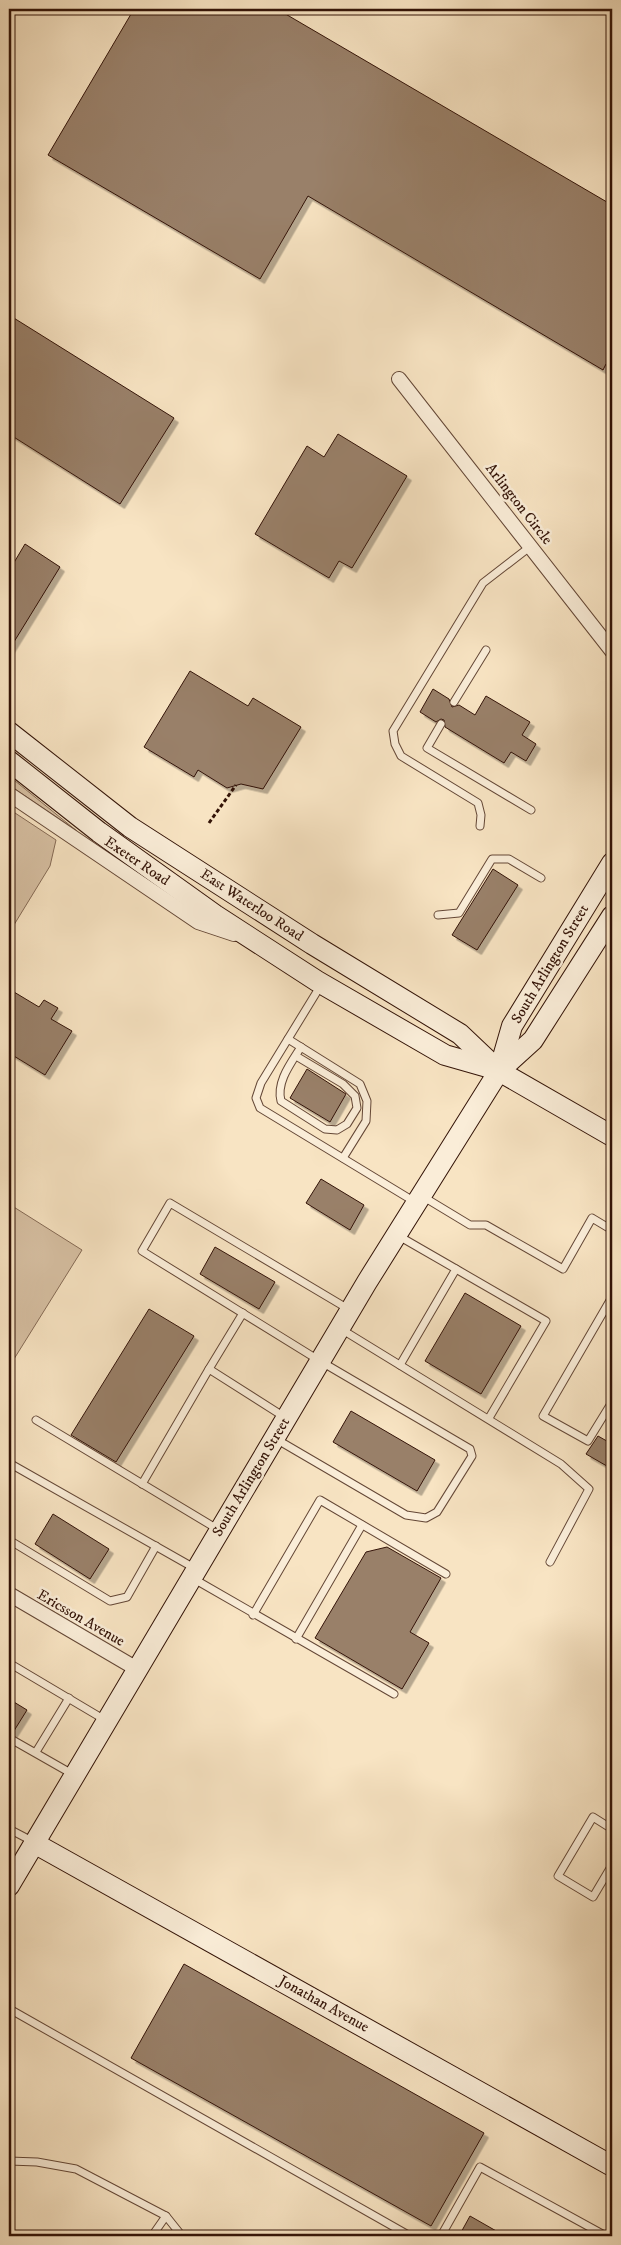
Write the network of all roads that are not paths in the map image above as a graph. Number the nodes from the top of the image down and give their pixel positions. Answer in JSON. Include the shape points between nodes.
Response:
{"nodes":[{"id":1,"x":399,"y":378,"type":"dead end"},
{"id":2,"x":532,"y":546,"type":"junction"},
{"id":3,"x":486,"y":650,"type":"dead end"},
{"id":4,"x":612,"y":651,"type":"edge"},
{"id":5,"x":454,"y":702,"type":"dead end"},
{"id":6,"x":441,"y":724,"type":"dead end"},
{"id":7,"x":9,"y":732,"type":"edge"},
{"id":8,"x":9,"y":761,"type":"edge"},
{"id":9,"x":9,"y":794,"type":"edge"},
{"id":10,"x":531,"y":810,"type":"dead end"},
{"id":11,"x":480,"y":826,"type":"dead end"},
{"id":12,"x":612,"y":863,"type":"edge"},
{"id":13,"x":541,"y":878,"type":"dead end"},
{"id":14,"x":438,"y":915,"type":"dead end"},
{"id":15,"x":612,"y":916,"type":"edge"},
{"id":16,"x":254,"y":940,"type":"junction"},
{"id":17,"x":322,"y":984,"type":"junction"},
{"id":18,"x":288,"y":1039,"type":"junction"},
{"id":19,"x":301,"y":1047,"type":"junction"},
{"id":20,"x":296,"y":1056,"type":"junction"},
{"id":21,"x":499,"y":1071,"type":"junction"},
{"id":22,"x":612,"y":1136,"type":"edge"},
{"id":23,"x":343,"y":1158,"type":"junction"},
{"id":24,"x":419,"y":1200,"type":"junction"},
{"id":25,"x":612,"y":1230,"type":"edge"},
{"id":26,"x":397,"y":1235,"type":"junction"},
{"id":27,"x":456,"y":1269,"type":"junction"},
{"id":28,"x":612,"y":1297,"type":"edge"},
{"id":29,"x":350,"y":1310,"type":"junction"},
{"id":30,"x":243,"y":1313,"type":"junction"},
{"id":31,"x":340,"y":1328,"type":"junction"},
{"id":32,"x":320,"y":1361,"type":"junction"},
{"id":33,"x":400,"y":1365,"type":"junction"},
{"id":34,"x":209,"y":1369,"type":"junction"},
{"id":35,"x":612,"y":1402,"type":"edge"},
{"id":36,"x":286,"y":1418,"type":"junction"},
{"id":37,"x":489,"y":1418,"type":"junction"},
{"id":38,"x":36,"y":1420,"type":"dead end"},
{"id":39,"x":274,"y":1438,"type":"junction"},
{"id":40,"x":9,"y":1463,"type":"edge"},
{"id":41,"x":142,"y":1484,"type":"junction"},
{"id":42,"x":362,"y":1525,"type":"junction"},
{"id":43,"x":220,"y":1530,"type":"junction"},
{"id":44,"x":9,"y":1540,"type":"edge"},
{"id":45,"x":156,"y":1546,"type":"junction"},
{"id":46,"x":550,"y":1562,"type":"dead end"},
{"id":47,"x":194,"y":1574,"type":"junction"},
{"id":48,"x":446,"y":1574,"type":"dead end"},
{"id":49,"x":9,"y":1594,"type":"edge"},
{"id":50,"x":253,"y":1615,"type":"junction"},
{"id":51,"x":296,"y":1638,"type":"junction"},
{"id":52,"x":9,"y":1663,"type":"edge"},
{"id":53,"x":137,"y":1669,"type":"junction"},
{"id":54,"x":394,"y":1694,"type":"dead end"},
{"id":55,"x":69,"y":1698,"type":"junction"},
{"id":56,"x":106,"y":1721,"type":"junction"},
{"id":57,"x":9,"y":1738,"type":"edge"},
{"id":58,"x":36,"y":1752,"type":"junction"},
{"id":59,"x":74,"y":1775,"type":"junction"},
{"id":60,"x":612,"y":1829,"type":"edge"},
{"id":61,"x":9,"y":1830,"type":"edge"},
{"id":62,"x":34,"y":1843,"type":"junction"},
{"id":63,"x":612,"y":1864,"type":"edge"},
{"id":64,"x":9,"y":1886,"type":"edge"},
{"id":65,"x":12,"y":2011,"type":"dead end"},
{"id":66,"x":9,"y":2161,"type":"edge"},
{"id":67,"x":612,"y":2166,"type":"edge"},
{"id":68,"x":166,"y":2216,"type":"junction"},
{"id":69,"x":152,"y":2236,"type":"edge"},
{"id":70,"x":182,"y":2236,"type":"edge"},
{"id":71,"x":410,"y":2236,"type":"edge"},
{"id":72,"x":442,"y":2236,"type":"edge"},
{"id":73,"x":606,"y":2236,"type":"edge"}],
"edges":[{"from":1,"to":2,"type":"street","name":"Arlington Circle"},
{"from":2,"to":4,"type":"street","name":"Arlington Circle"},
{"from":2,"to":11,"type":"lane","via":[[483,583],[394,732],[401,756],[478,803],[482,815]]},
{"from":3,"to":5,"type":"lane"},
{"from":6,"to":10,"type":"lane","via":[[427,748]]},
{"from":7,"to":21,"type":"main road","name":"East Waterloo Road","via":[[130,826],[312,944],[460,1034]]},
{"from":8,"to":16,"type":"main road","name":"East Waterloo Road","via":[[99,832]]},
{"from":9,"to":16,"type":"street","name":"Exeter Road","via":[[198,922]]},
{"from":12,"to":21,"type":"main road","name":"South Arlington Street","via":[[512,1026]]},
{"from":13,"to":14,"type":"lane","via":[[509,859],[492,859],[459,913]]},
{"from":15,"to":21,"type":"main road","name":"South Arlington Street","via":[[533,1040]]},
{"from":16,"to":17,"type":"main road","name":"East Waterloo Road"},
{"from":17,"to":18,"type":"lane"},
{"from":17,"to":21,"type":"main road","name":"East Waterloo Road","via":[[445,1055]]},
{"from":18,"to":19,"type":"lane"},
{"from":18,"to":23,"type":"lane","via":[[261,1083],[256,1098],[260,1108]]},
{"from":19,"to":20,"type":"lane"},
{"from":19,"to":23,"type":"lane","via":[[360,1084],[368,1101],[366,1121]]},
{"from":20,"to":20,"type":"lane","via":[[283,1078],[279,1093],[281,1101],[325,1129],[337,1130],[347,1124],[357,1108],[355,1096],[343,1084]]},
{"from":21,"to":22,"type":"main road","name":"East Waterloo Road"},
{"from":21,"to":24,"type":"main road","name":"South Arlington Street"},
{"from":23,"to":24,"type":"lane"},
{"from":24,"to":25,"type":"lane","via":[[470,1225],[486,1225],[563,1269],[592,1218]]},
{"from":24,"to":26,"type":"main road","name":"South Arlington Street"},
{"from":26,"to":27,"type":"lane"},
{"from":26,"to":29,"type":"main road","name":"South Arlington Street"},
{"from":27,"to":33,"type":"lane"},
{"from":27,"to":37,"type":"lane","via":[[546,1322]]},
{"from":28,"to":35,"type":"lane","via":[[543,1416],[588,1441]]},
{"from":29,"to":30,"type":"lane","via":[[170,1203],[142,1251]]},
{"from":29,"to":31,"type":"main road","name":"South Arlington Street"},
{"from":30,"to":32,"type":"lane"},
{"from":30,"to":34,"type":"lane"},
{"from":31,"to":32,"type":"main road","name":"South Arlington Street"},
{"from":31,"to":33,"type":"lane"},
{"from":32,"to":36,"type":"main road","name":"South Arlington Street"},
{"from":32,"to":39,"type":"lane","via":[[470,1449],[472,1456],[437,1512],[426,1518],[406,1515]]},
{"from":33,"to":37,"type":"lane"},
{"from":34,"to":36,"type":"lane"},
{"from":34,"to":41,"type":"lane"},
{"from":36,"to":39,"type":"main road","name":"South Arlington Street"},
{"from":37,"to":46,"type":"lane","via":[[561,1464],[589,1489]]},
{"from":38,"to":41,"type":"lane"},
{"from":39,"to":43,"type":"main road","name":"South Arlington Street"},
{"from":40,"to":45,"type":"lane"},
{"from":41,"to":43,"type":"lane"},
{"from":42,"to":48,"type":"lane"},
{"from":42,"to":50,"type":"lane","via":[[320,1500]]},
{"from":42,"to":51,"type":"lane"},
{"from":43,"to":47,"type":"main road","name":"South Arlington Street"},
{"from":44,"to":45,"type":"lane","via":[[110,1601],[127,1597]]},
{"from":45,"to":47,"type":"lane"},
{"from":47,"to":50,"type":"lane"},
{"from":47,"to":53,"type":"main road","name":"South Arlington Street"},
{"from":49,"to":53,"type":"street","name":"Ericsson Avenue"},
{"from":50,"to":51,"type":"lane"},
{"from":51,"to":54,"type":"lane"},
{"from":52,"to":55,"type":"lane"},
{"from":53,"to":56,"type":"main road","name":"South Arlington Street"},
{"from":55,"to":56,"type":"lane"},
{"from":55,"to":58,"type":"lane"},
{"from":56,"to":59,"type":"main road","name":"South Arlington Street"},
{"from":57,"to":58,"type":"lane"},
{"from":58,"to":59,"type":"lane"},
{"from":59,"to":62,"type":"main road","name":"South Arlington Street"},
{"from":60,"to":63,"type":"lane","via":[[593,1817],[558,1876],[593,1897]]},
{"from":61,"to":62,"type":"lane"},
{"from":62,"to":64,"type":"main road","name":"South Arlington Street"},
{"from":62,"to":67,"type":"main road","name":"Jonathan Avenue"},
{"from":65,"to":71,"type":"lane"},
{"from":66,"to":68,"type":"lane","via":[[76,2169]]},
{"from":68,"to":69,"type":"lane"},
{"from":68,"to":70,"type":"lane"},
{"from":72,"to":73,"type":"lane","via":[[480,2167]]}]}
